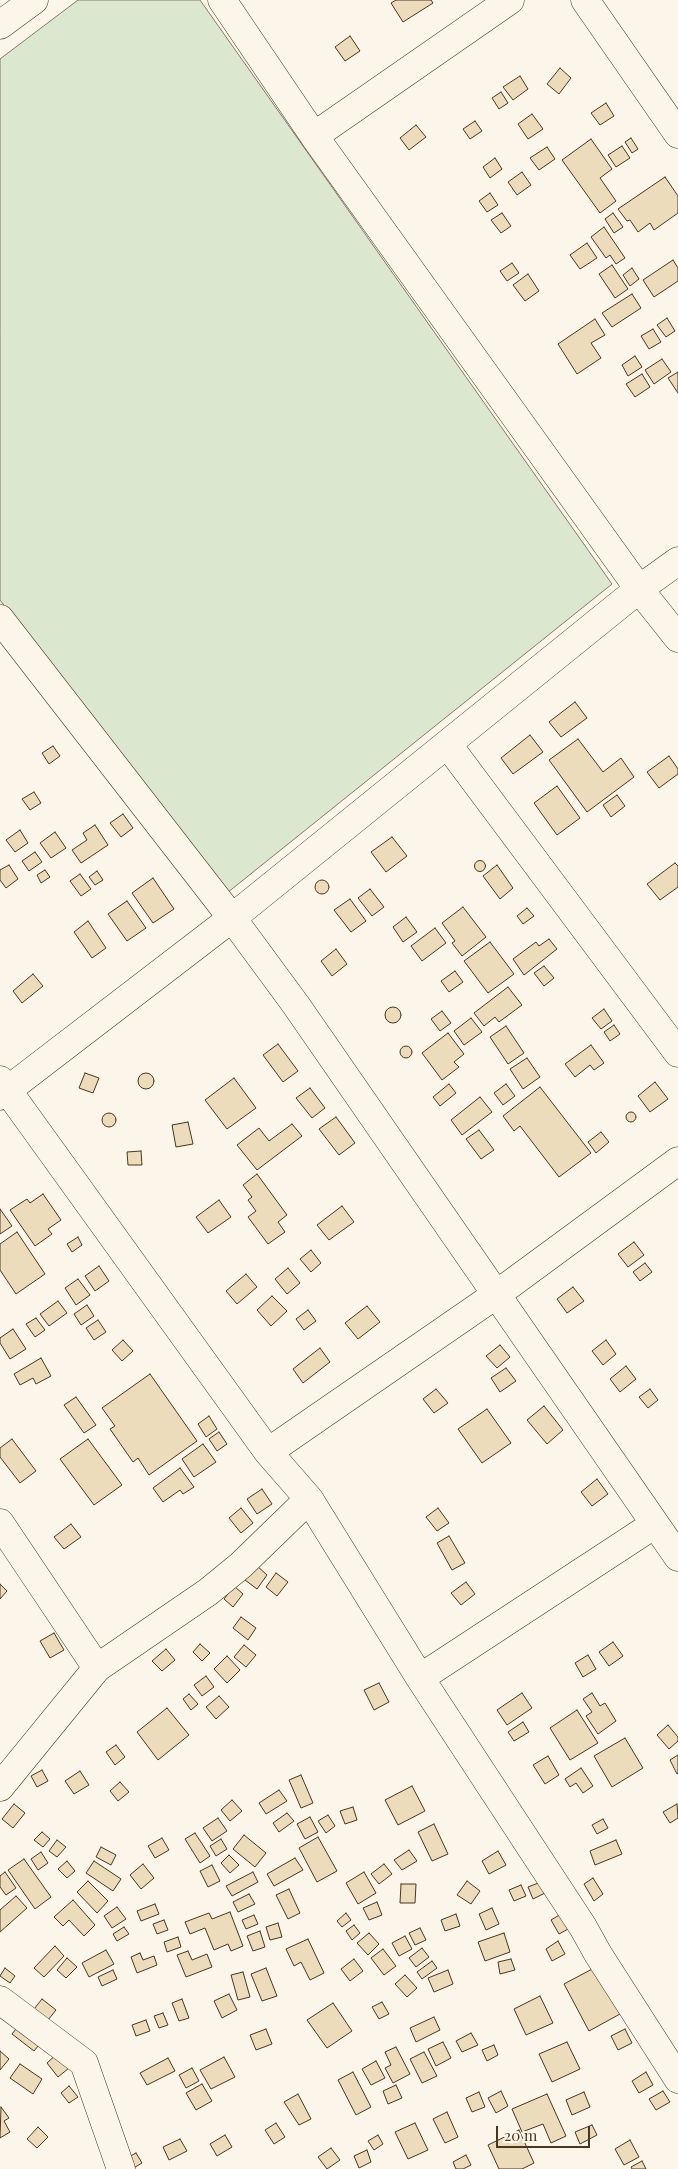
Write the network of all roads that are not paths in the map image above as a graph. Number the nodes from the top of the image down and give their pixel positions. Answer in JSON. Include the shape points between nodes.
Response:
{"nodes":[{"id":1,"x":34,"y":0,"type":"edge"},
{"id":2,"x":222,"y":0,"type":"edge"},
{"id":3,"x":510,"y":0,"type":"edge"},
{"id":4,"x":585,"y":0,"type":"edge"},
{"id":5,"x":0,"y":25,"type":"edge"},
{"id":6,"x":678,"y":134,"type":"edge"},
{"id":7,"x":314,"y":136,"type":"junction"},
{"id":8,"x":678,"y":560,"type":"edge"},
{"id":9,"x":640,"y":589,"type":"junction"},
{"id":10,"x":0,"y":618,"type":"edge"},
{"id":11,"x":678,"y":638,"type":"edge"},
{"id":12,"x":448,"y":744,"type":"junction"},
{"id":13,"x":232,"y":918,"type":"junction"},
{"id":14,"x":678,"y":1052,"type":"edge"},
{"id":15,"x":3,"y":1089,"type":"edge"},
{"id":16,"x":678,"y":1161,"type":"edge"},
{"id":17,"x":497,"y":1294,"type":"junction"},
{"id":18,"x":268,"y":1452,"type":"junction"},
{"id":19,"x":309,"y":1499,"type":"junction"},
{"id":20,"x":0,"y":1523,"type":"edge"},
{"id":21,"x":655,"y":1524,"type":"junction"},
{"id":22,"x":678,"y":1557,"type":"edge"},
{"id":23,"x":97,"y":1668,"type":"junction"},
{"id":24,"x":420,"y":1678,"type":"junction"},
{"id":25,"x":0,"y":1787,"type":"edge"},
{"id":26,"x":0,"y":2000,"type":"edge"},
{"id":27,"x":678,"y":2080,"type":"edge"},
{"id":28,"x":121,"y":2169,"type":"edge"}],
"edges":[{"from":1,"to":5,"type":"street"},
{"from":2,"to":7,"type":"street"},
{"from":3,"to":7,"type":"street"},
{"from":4,"to":6,"type":"street"},
{"from":7,"to":9,"type":"street"},
{"from":8,"to":9,"type":"street"},
{"from":9,"to":11,"type":"street"},
{"from":9,"to":12,"type":"street"},
{"from":10,"to":13,"type":"street"},
{"from":12,"to":13,"type":"street"},
{"from":12,"to":14,"type":"street"},
{"from":13,"to":15,"type":"street"},
{"from":13,"to":17,"type":"street"},
{"from":15,"to":18,"type":"street"},
{"from":16,"to":17,"type":"street"},
{"from":17,"to":18,"type":"street"},
{"from":17,"to":21,"type":"street"},
{"from":18,"to":19,"type":"street"},
{"from":19,"to":23,"type":"street","via":[[208,1592]]},
{"from":19,"to":24,"type":"street"},
{"from":20,"to":23,"type":"street"},
{"from":21,"to":22,"type":"street"},
{"from":21,"to":24,"type":"street"},
{"from":23,"to":25,"type":"street"},
{"from":24,"to":27,"type":"street","via":[[583,1927]]},
{"from":26,"to":28,"type":"street","via":[[84,2063]]}]}
